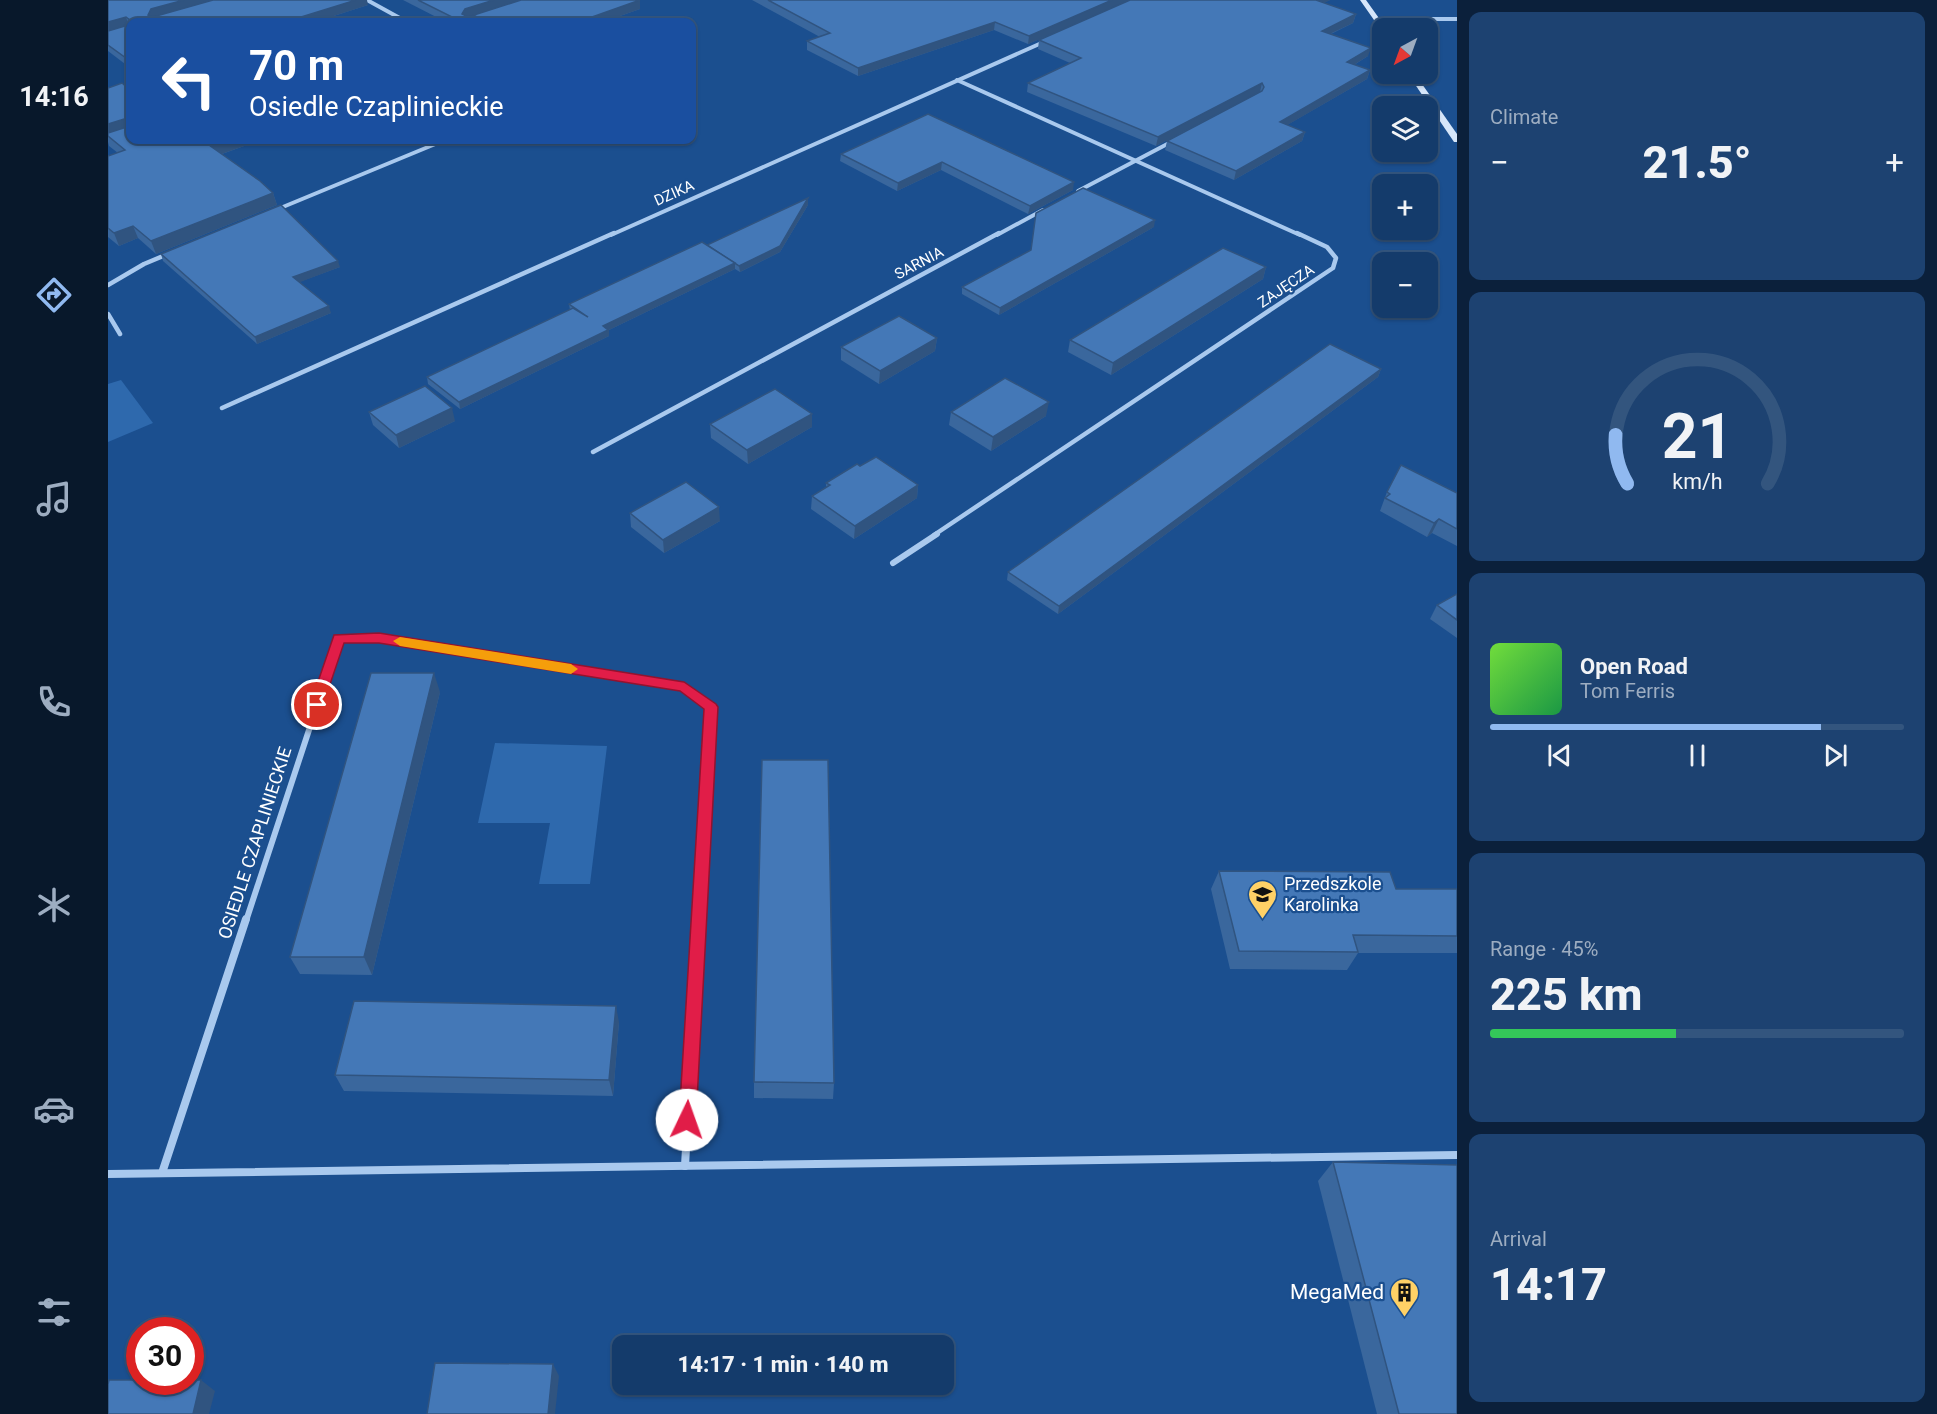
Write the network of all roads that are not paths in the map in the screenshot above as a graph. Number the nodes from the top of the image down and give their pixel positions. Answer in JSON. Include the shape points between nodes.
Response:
{"nodes":[{"id":1,"x":367,"y":0,"type":"edge"},
{"id":2,"x":1363,"y":0,"type":"edge"},
{"id":3,"x":400,"y":18,"type":"edge"},
{"id":4,"x":1375,"y":18,"type":"edge"},
{"id":5,"x":1438,"y":19,"type":"edge"},
{"id":6,"x":1457,"y":19,"type":"edge"},
{"id":7,"x":1052,"y":38,"type":"edge"},
{"id":8,"x":957,"y":80,"type":"junction"},
{"id":9,"x":1419,"y":84,"type":"edge"},
{"id":10,"x":1177,"y":139,"type":"edge"},
{"id":11,"x":1457,"y":140,"type":"edge"},
{"id":12,"x":435,"y":144,"type":"edge"},
{"id":13,"x":1137,"y":160,"type":"junction"},
{"id":14,"x":1067,"y":197,"type":"edge"},
{"id":15,"x":1046,"y":208,"type":"edge"},
{"id":16,"x":273,"y":211,"type":"edge"},
{"id":17,"x":176,"y":251,"type":"edge"},
{"id":18,"x":108,"y":285,"type":"edge"},
{"id":19,"x":108,"y":314,"type":"edge"},
{"id":20,"x":120,"y":334,"type":"dead end"},
{"id":21,"x":222,"y":408,"type":"dead end"},
{"id":22,"x":592,"y":452,"type":"dead end"},
{"id":23,"x":893,"y":563,"type":"dead end"},
{"id":24,"x":1457,"y":1155,"type":"edge"},
{"id":25,"x":684,"y":1166,"type":"junction"},
{"id":26,"x":162,"y":1173,"type":"junction"},
{"id":27,"x":108,"y":1174,"type":"edge"}],
"edges":[{"from":1,"to":3,"type":"street"},
{"from":2,"to":4,"type":"main road"},
{"from":5,"to":6,"type":"street"},
{"from":7,"to":8,"type":"street","name":"DZIKA"},
{"from":8,"to":13,"type":"street","name":"ZAJĘCZA"},
{"from":8,"to":21,"type":"street","name":"DZIKA"},
{"from":9,"to":11,"type":"main road"},
{"from":10,"to":13,"type":"street"},
{"from":12,"to":16,"type":"street"},
{"from":13,"to":14,"type":"street"},
{"from":13,"to":23,"type":"street","name":"ZAJĘCZA","via":[[1327,247],[1336,258],[1333,268]]},
{"from":15,"to":22,"type":"street","name":"SARNIA"},
{"from":17,"to":18,"type":"street"},
{"from":19,"to":20,"type":"street"},
{"from":24,"to":25,"type":"street"},
{"from":25,"to":26,"type":"street"},
{"from":25,"to":26,"type":"street","name":"OSIEDLE CZAPLINIECKIE","via":[[711,707],[684,687],[379,638],[339,639]]},
{"from":26,"to":27,"type":"street"}]}
